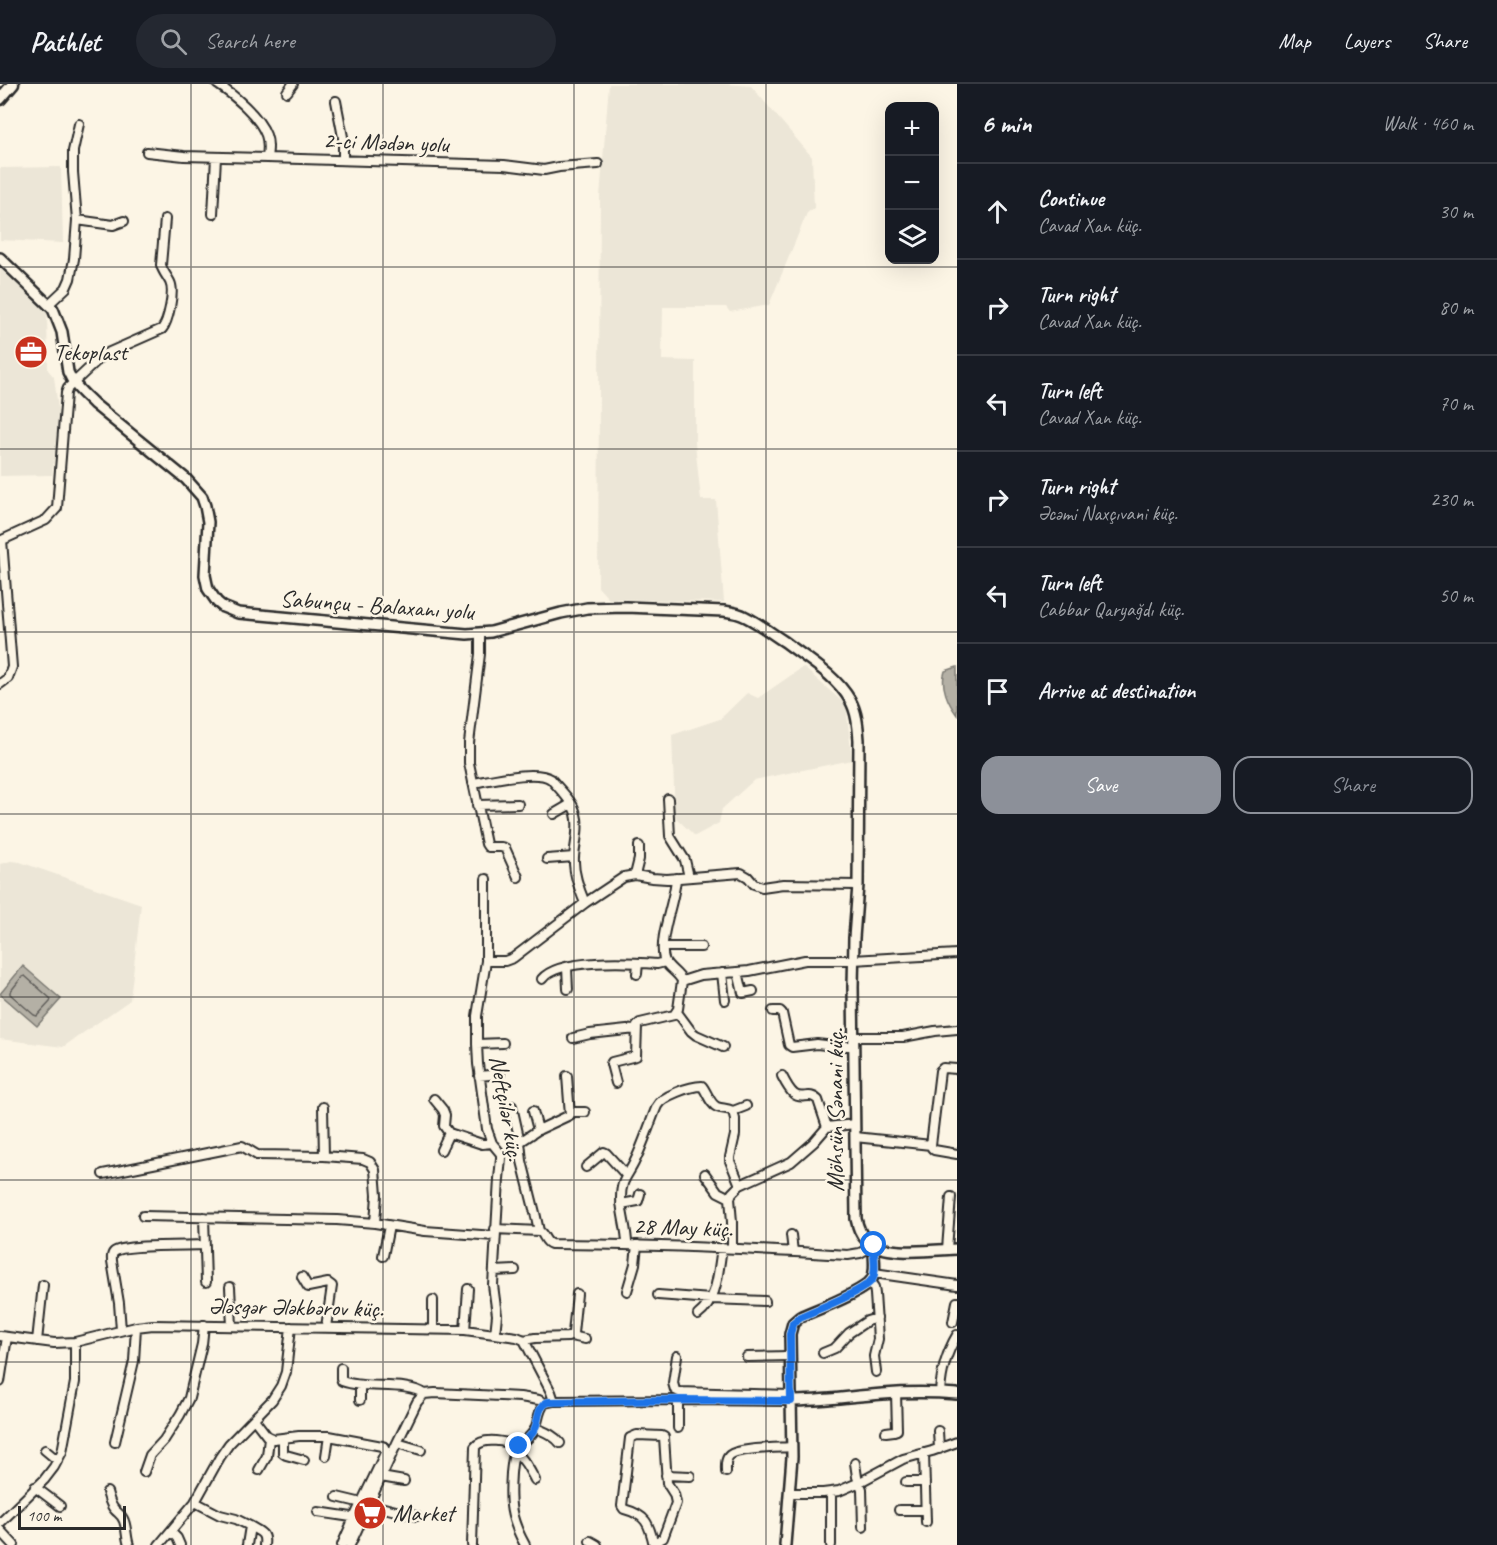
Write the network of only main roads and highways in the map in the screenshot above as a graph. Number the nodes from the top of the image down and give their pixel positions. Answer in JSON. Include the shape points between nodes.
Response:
{"nodes":[{"id":1,"x":14,"y":84,"type":"edge"},
{"id":2,"x":0,"y":99,"type":"edge"}],
"edges":[{"from":1,"to":2,"type":"main road"}]}
